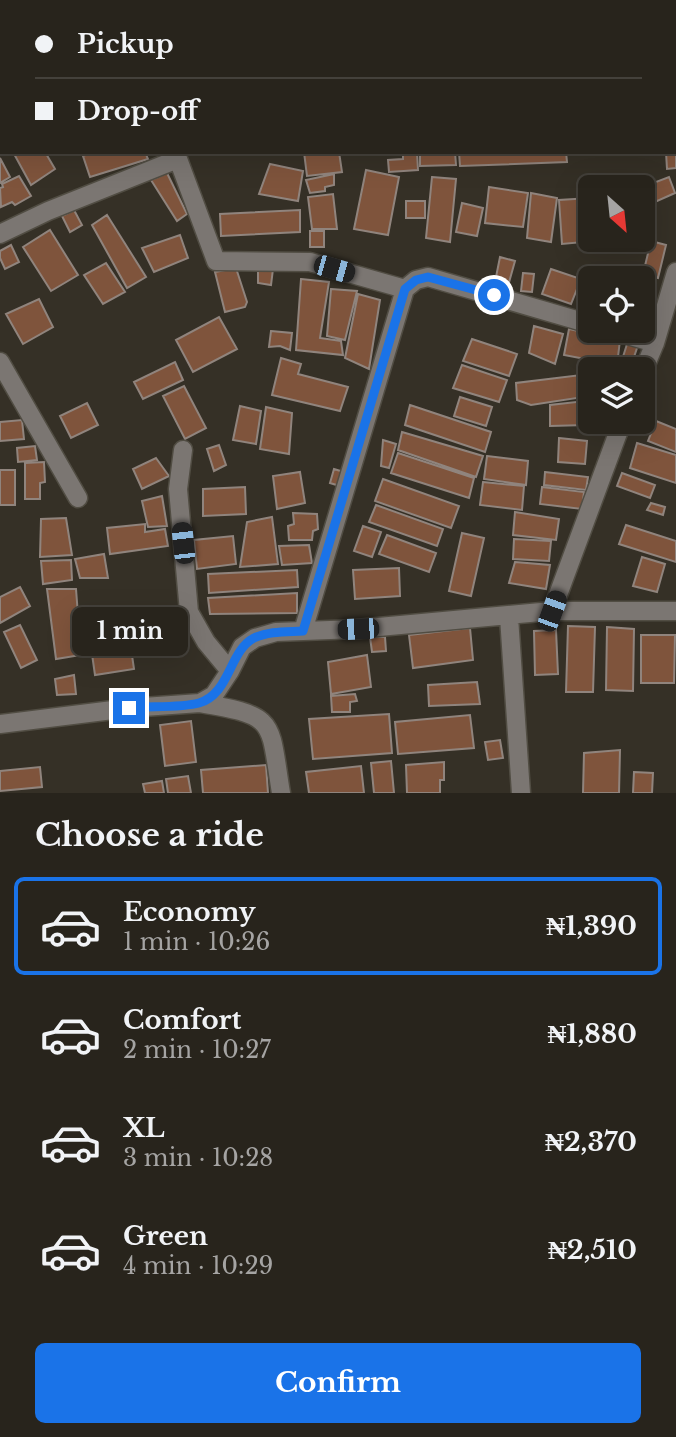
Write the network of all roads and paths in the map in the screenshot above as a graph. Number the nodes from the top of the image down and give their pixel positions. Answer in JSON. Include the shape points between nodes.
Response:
{"nodes":[{"id":1,"x":176,"y":156,"type":"edge"},
{"id":2,"x":0,"y":234,"type":"edge"},
{"id":3,"x":676,"y":272,"type":"edge"},
{"id":4,"x":405,"y":289,"type":"junction"},
{"id":5,"x":578,"y":321,"type":"edge"},
{"id":6,"x":655,"y":343,"type":"joint"},
{"id":7,"x":649,"y":357,"type":"edge"},
{"id":8,"x":0,"y":362,"type":"edge"},
{"id":9,"x":618,"y":434,"type":"edge"},
{"id":10,"x":183,"y":450,"type":"dead end"},
{"id":11,"x":78,"y":498,"type":"dead end"},
{"id":12,"x":552,"y":611,"type":"junction"},
{"id":13,"x":676,"y":611,"type":"edge"},
{"id":14,"x":509,"y":617,"type":"junction"},
{"id":15,"x":303,"y":631,"type":"junction"},
{"id":16,"x":230,"y":671,"type":"junction"},
{"id":17,"x":200,"y":703,"type":"junction"},
{"id":18,"x":0,"y":724,"type":"edge"},
{"id":19,"x":281,"y":793,"type":"edge"},
{"id":20,"x":521,"y":793,"type":"edge"}],
"edges":[{"from":1,"to":2,"type":"street"},
{"from":1,"to":4,"type":"street","via":[[216,261],[310,262]]},
{"from":3,"to":6,"type":"street"},
{"from":4,"to":5,"type":"street","via":[[428,277]]},
{"from":4,"to":15,"type":"street"},
{"from":6,"to":7,"type":"street"},
{"from":8,"to":11,"type":"street"},
{"from":9,"to":12,"type":"street"},
{"from":10,"to":16,"type":"street","via":[[177,489],[189,612]]},
{"from":12,"to":13,"type":"street"},
{"from":12,"to":14,"type":"street"},
{"from":14,"to":15,"type":"street"},
{"from":14,"to":20,"type":"street"},
{"from":15,"to":16,"type":"street","via":[[255,638],[242,647]]},
{"from":16,"to":17,"type":"street","via":[[214,695]]},
{"from":17,"to":18,"type":"street"},
{"from":17,"to":19,"type":"street","via":[[253,714],[267,725]]}]}
